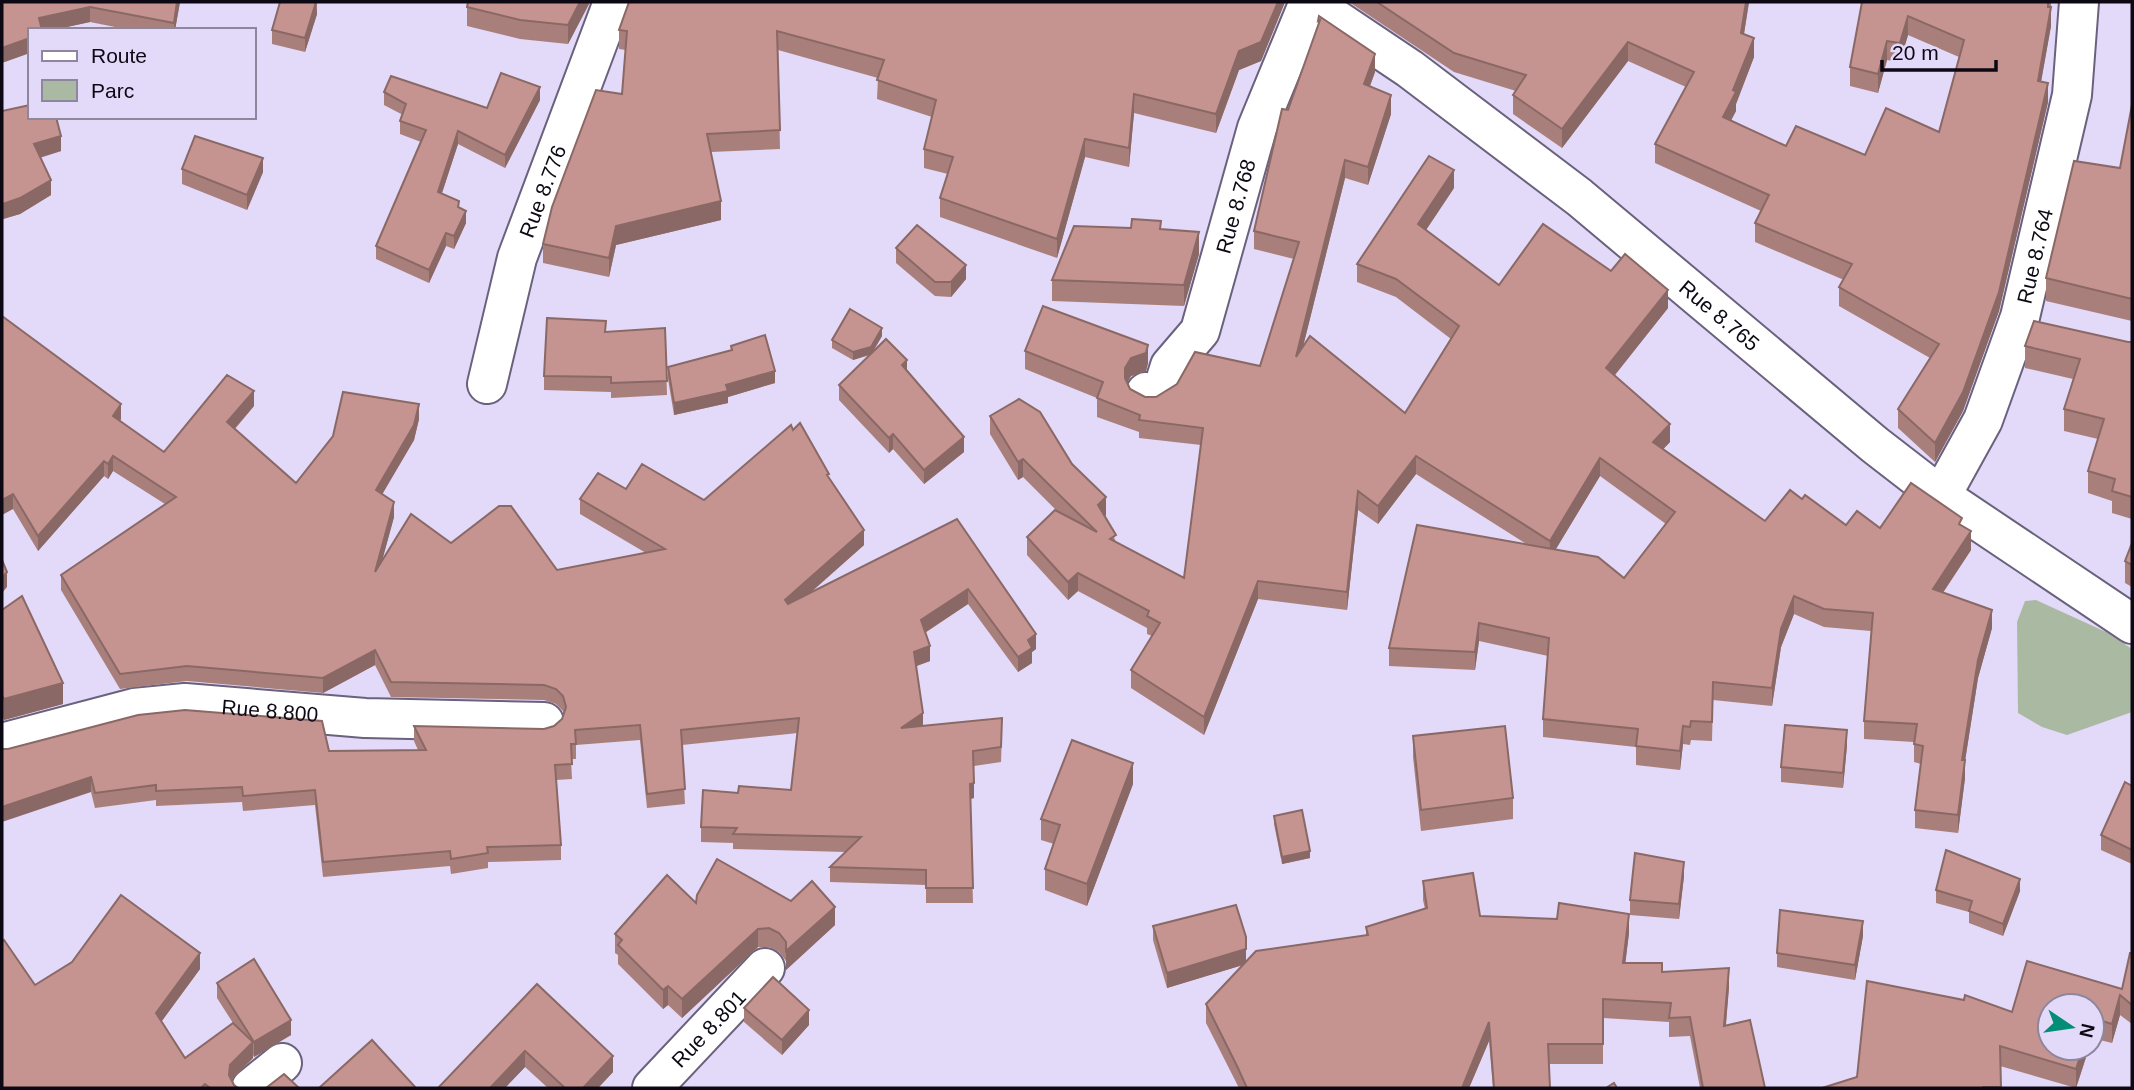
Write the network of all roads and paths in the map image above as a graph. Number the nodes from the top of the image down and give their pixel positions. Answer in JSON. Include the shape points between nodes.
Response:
{"nodes":[{"id":1,"x":613,"y":2,"type":"edge"},
{"id":2,"x":1310,"y":2,"type":"edge"},
{"id":3,"x":2079,"y":2,"type":"edge"},
{"id":4,"x":2020,"y":317,"type":"junction"},
{"id":5,"x":2057,"y":326,"type":"edge"},
{"id":6,"x":487,"y":384,"type":"dead end"},
{"id":7,"x":1146,"y":392,"type":"dead end"},
{"id":8,"x":1941,"y":496,"type":"junction"},
{"id":9,"x":2132,"y":624,"type":"edge"},
{"id":10,"x":544,"y":722,"type":"dead end"},
{"id":11,"x":2,"y":743,"type":"edge"},
{"id":12,"x":765,"y":968,"type":"dead end"},
{"id":13,"x":282,"y":1063,"type":"dead end"},
{"id":14,"x":251,"y":1088,"type":"edge"},
{"id":15,"x":652,"y":1088,"type":"edge"}],
"edges":[{"from":1,"to":6,"type":"street","name":"Rue 8.776","via":[[517,258]]},
{"from":2,"to":7,"type":"street","name":"Rue 8.768","via":[[1257,128],[1200,331],[1170,366],[1164,385],[1152,394]]},
{"from":2,"to":8,"type":"street","name":"Rue 8.765","via":[[1410,69],[1579,197]]},
{"from":3,"to":4,"type":"street","name":"Rue 8.764","via":[[2072,95]]},
{"from":4,"to":5,"type":"street"},
{"from":4,"to":8,"type":"street","name":"Rue 8.764","via":[[1983,420]]},
{"from":8,"to":9,"type":"street","name":"Rue 8.765"},
{"from":10,"to":11,"type":"street","name":"Rue 8.800","via":[[365,718],[185,702],[134,708]]},
{"from":12,"to":15,"type":"street","name":"Rue 8.801"},
{"from":13,"to":14,"type":"street"}]}
